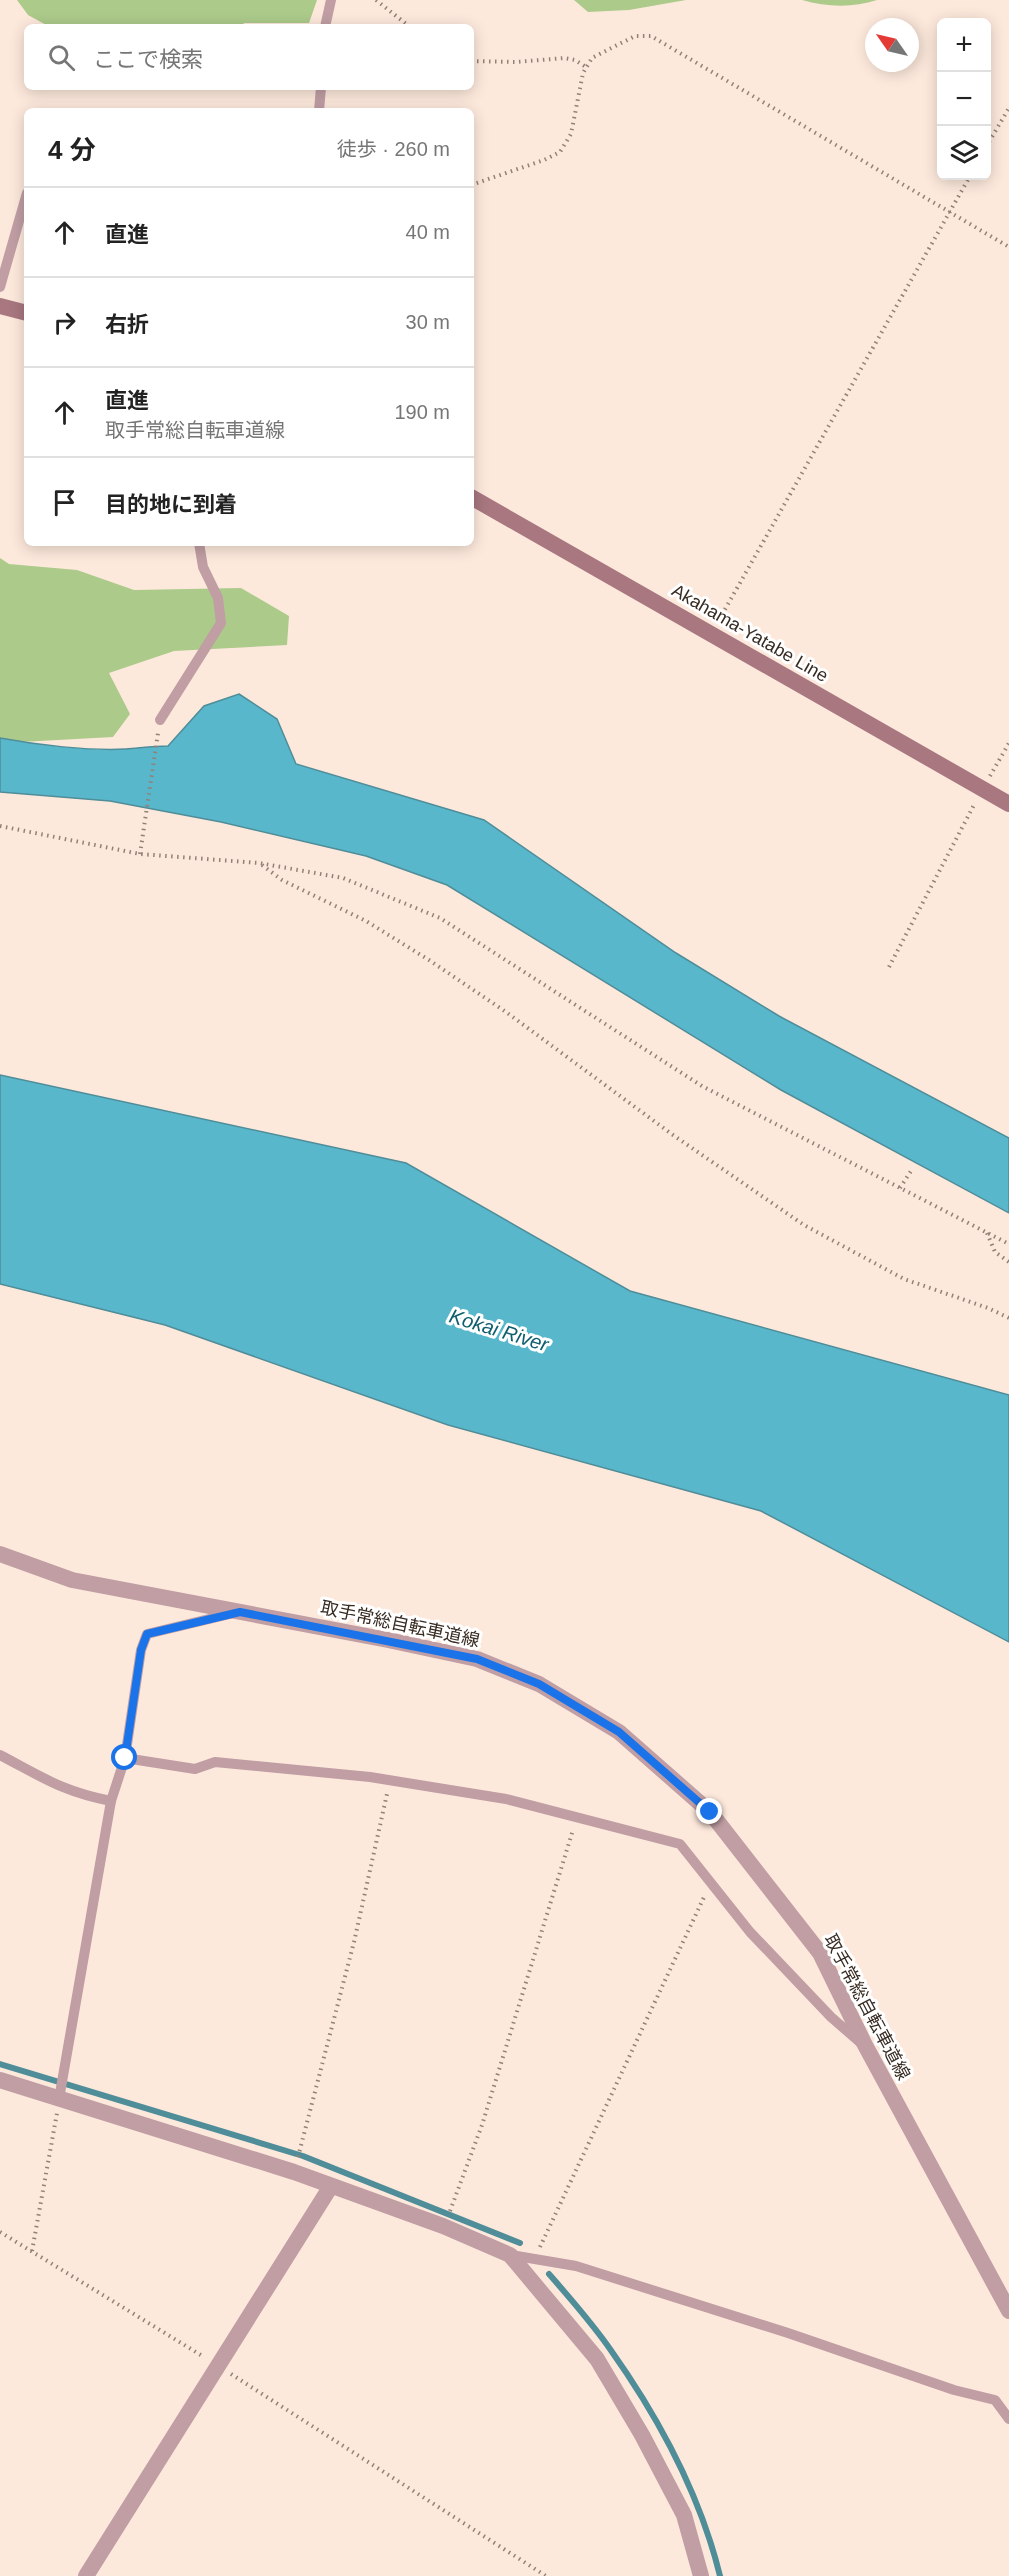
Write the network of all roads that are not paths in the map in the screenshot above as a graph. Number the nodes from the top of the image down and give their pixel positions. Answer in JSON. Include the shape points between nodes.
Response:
{"nodes":[{"id":1,"x":331,"y":0,"type":"edge"},
{"id":2,"x":326,"y":24,"type":"edge"},
{"id":3,"x":321,"y":90,"type":"edge"},
{"id":4,"x":319,"y":108,"type":"edge"},
{"id":5,"x":24,"y":203,"type":"edge"},
{"id":6,"x":0,"y":287,"type":"edge"},
{"id":7,"x":0,"y":306,"type":"edge"},
{"id":8,"x":24,"y":312,"type":"edge"},
{"id":9,"x":474,"y":499,"type":"edge"},
{"id":10,"x":200,"y":546,"type":"edge"},
{"id":11,"x":160,"y":720,"type":"dead end"},
{"id":12,"x":1009,"y":804,"type":"edge"},
{"id":13,"x":0,"y":1554,"type":"edge"},
{"id":14,"x":240,"y":1612,"type":"junction"},
{"id":15,"x":0,"y":1755,"type":"edge"},
{"id":16,"x":125,"y":1758,"type":"junction"},
{"id":17,"x":111,"y":1801,"type":"junction"},
{"id":18,"x":865,"y":2045,"type":"junction"},
{"id":19,"x":0,"y":2080,"type":"edge"},
{"id":20,"x":59,"y":2099,"type":"junction"},
{"id":21,"x":331,"y":2186,"type":"junction"},
{"id":22,"x":510,"y":2255,"type":"junction"},
{"id":23,"x":1009,"y":2311,"type":"edge"},
{"id":24,"x":1009,"y":2419,"type":"edge"},
{"id":25,"x":86,"y":2576,"type":"edge"},
{"id":26,"x":701,"y":2576,"type":"edge"}],
"edges":[{"from":1,"to":2,"type":"lane"},
{"from":3,"to":4,"type":"lane"},
{"from":5,"to":6,"type":"lane"},
{"from":7,"to":8,"type":"main road"},
{"from":9,"to":12,"type":"main road","name":"Akahama-Yatabe Line"},
{"from":10,"to":11,"type":"lane","via":[[203,567],[218,598],[221,623]]},
{"from":13,"to":14,"type":"street","name":"取手常総自転車道線","via":[[72,1580]]},
{"from":14,"to":16,"type":"lane","via":[[147,1634],[141,1650]]},
{"from":14,"to":18,"type":"street","name":"取手常総自転車道線","via":[[477,1659],[539,1684],[619,1732],[710,1812],[820,1953]]},
{"from":15,"to":17,"type":"lane","via":[[51,1784],[80,1796]]},
{"from":16,"to":17,"type":"lane"},
{"from":16,"to":18,"type":"lane","via":[[195,1769],[215,1762],[391,1780],[506,1799],[680,1844],[750,1932],[831,2017]]},
{"from":17,"to":20,"type":"lane"},
{"from":18,"to":23,"type":"street","name":"取手常総自転車道線"},
{"from":19,"to":20,"type":"street"},
{"from":20,"to":21,"type":"street"},
{"from":21,"to":22,"type":"street","via":[[444,2226]]},
{"from":21,"to":25,"type":"street"},
{"from":22,"to":24,"type":"lane","via":[[576,2266],[995,2400]]},
{"from":22,"to":26,"type":"street","via":[[597,2359],[684,2515]]}]}
